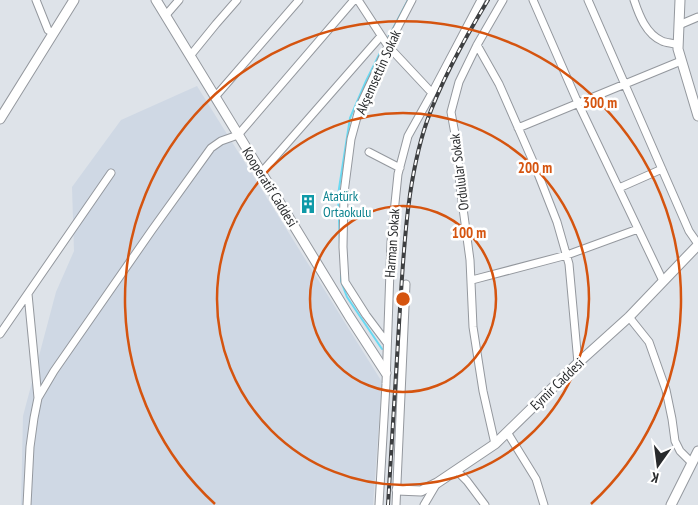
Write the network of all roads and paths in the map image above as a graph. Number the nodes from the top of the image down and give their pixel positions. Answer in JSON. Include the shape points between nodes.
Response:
{"nodes":[{"id":1,"x":36,"y":0,"type":"edge"},
{"id":2,"x":74,"y":0,"type":"edge"},
{"id":3,"x":156,"y":0,"type":"edge"},
{"id":4,"x":179,"y":0,"type":"edge"},
{"id":5,"x":237,"y":0,"type":"edge"},
{"id":6,"x":298,"y":0,"type":"edge"},
{"id":7,"x":354,"y":0,"type":"edge"},
{"id":8,"x":358,"y":0,"type":"edge"},
{"id":9,"x":412,"y":0,"type":"edge"},
{"id":10,"x":481,"y":0,"type":"edge"},
{"id":11,"x":503,"y":0,"type":"edge"},
{"id":12,"x":533,"y":0,"type":"edge"},
{"id":13,"x":588,"y":0,"type":"edge"},
{"id":14,"x":634,"y":0,"type":"edge"},
{"id":15,"x":680,"y":0,"type":"edge"},
{"id":16,"x":166,"y":15,"type":"junction"},
{"id":17,"x":698,"y":17,"type":"edge"},
{"id":18,"x":679,"y":25,"type":"junction"},
{"id":19,"x":53,"y":33,"type":"junction"},
{"id":20,"x":381,"y":36,"type":"junction"},
{"id":21,"x":477,"y":44,"type":"junction"},
{"id":22,"x":678,"y":45,"type":"junction"},
{"id":23,"x":388,"y":46,"type":"junction"},
{"id":24,"x":190,"y":56,"type":"junction"},
{"id":25,"x":681,"y":61,"type":"junction"},
{"id":26,"x":624,"y":84,"type":"junction"},
{"id":27,"x":432,"y":93,"type":"junction"},
{"id":28,"x":215,"y":97,"type":"junction"},
{"id":29,"x":578,"y":103,"type":"junction"},
{"id":30,"x":698,"y":116,"type":"edge"},
{"id":31,"x":0,"y":119,"type":"edge"},
{"id":32,"x":518,"y":128,"type":"junction"},
{"id":33,"x":238,"y":135,"type":"junction"},
{"id":34,"x":369,"y":152,"type":"dead end"},
{"id":35,"x":400,"y":168,"type":"junction"},
{"id":36,"x":662,"y":169,"type":"junction"},
{"id":37,"x":112,"y":173,"type":"dead end"},
{"id":38,"x":261,"y":173,"type":"junction"},
{"id":39,"x":619,"y":188,"type":"junction"},
{"id":40,"x":638,"y":229,"type":"junction"},
{"id":41,"x":698,"y":245,"type":"edge"},
{"id":42,"x":567,"y":256,"type":"junction"},
{"id":43,"x":472,"y":280,"type":"junction"},
{"id":44,"x":663,"y":281,"type":"junction"},
{"id":45,"x":406,"y":284,"type":"dead end"},
{"id":46,"x":28,"y":294,"type":"junction"},
{"id":47,"x":629,"y":317,"type":"junction"},
{"id":48,"x":0,"y":334,"type":"edge"},
{"id":49,"x":387,"y":343,"type":"junction"},
{"id":50,"x":578,"y":363,"type":"junction"},
{"id":51,"x":386,"y":373,"type":"junction"},
{"id":52,"x":38,"y":398,"type":"junction"},
{"id":53,"x":507,"y":432,"type":"junction"},
{"id":54,"x":495,"y":444,"type":"junction"},
{"id":55,"x":698,"y":451,"type":"edge"},
{"id":56,"x":692,"y":463,"type":"junction"},
{"id":57,"x":456,"y":470,"type":"junction"},
{"id":58,"x":437,"y":483,"type":"junction"},
{"id":59,"x":397,"y":490,"type":"junction"},
{"id":60,"x":27,"y":505,"type":"edge"},
{"id":61,"x":379,"y":505,"type":"edge"},
{"id":62,"x":396,"y":505,"type":"edge"},
{"id":63,"x":424,"y":505,"type":"edge"},
{"id":64,"x":485,"y":505,"type":"edge"},
{"id":65,"x":544,"y":505,"type":"edge"},
{"id":66,"x":671,"y":505,"type":"edge"}],
"edges":[{"from":1,"to":19,"type":"street","via":[[48,30]]},
{"from":2,"to":19,"type":"street"},
{"from":3,"to":16,"type":"street","name":"Kooperatif Caddesi"},
{"from":4,"to":16,"type":"street"},
{"from":5,"to":24,"type":"street"},
{"from":6,"to":28,"type":"street"},
{"from":7,"to":33,"type":"street"},
{"from":8,"to":20,"type":"street"},
{"from":9,"to":23,"type":"street","name":"Akşemsettin Sokak"},
{"from":10,"to":27,"type":"street","name":"Harman Sokak"},
{"from":11,"to":21,"type":"street","name":"Ordulular Sokak"},
{"from":12,"to":29,"type":"street"},
{"from":13,"to":26,"type":"street"},
{"from":14,"to":22,"type":"street","via":[[650,31],[660,40]]},
{"from":15,"to":18,"type":"street"},
{"from":16,"to":24,"type":"street","name":"Kooperatif Caddesi"},
{"from":17,"to":18,"type":"street"},
{"from":18,"to":22,"type":"street"},
{"from":19,"to":31,"type":"street"},
{"from":20,"to":23,"type":"street"},
{"from":20,"to":38,"type":"street"},
{"from":21,"to":32,"type":"street"},
{"from":21,"to":43,"type":"street","name":"Ordulular Sokak","via":[[459,82],[451,112]]},
{"from":22,"to":25,"type":"street"},
{"from":23,"to":27,"type":"street"},
{"from":23,"to":49,"type":"street","name":"Akşemsettin Sokak","via":[[360,106],[350,139],[343,247],[345,282]]},
{"from":24,"to":28,"type":"street","name":"Kooperatif Caddesi"},
{"from":25,"to":26,"type":"street"},
{"from":25,"to":30,"type":"street"},
{"from":26,"to":29,"type":"street"},
{"from":26,"to":36,"type":"street"},
{"from":27,"to":35,"type":"street","name":"Harman Sokak","via":[[408,136]]},
{"from":28,"to":33,"type":"street","name":"Kooperatif Caddesi"},
{"from":29,"to":32,"type":"street"},
{"from":29,"to":39,"type":"street"},
{"from":32,"to":42,"type":"street","via":[[557,222]]},
{"from":33,"to":38,"type":"street","name":"Kooperatif Caddesi"},
{"from":33,"to":52,"type":"street","via":[[211,148],[54,370]]},
{"from":34,"to":35,"type":"street"},
{"from":35,"to":49,"type":"street","name":"Harman Sokak","via":[[391,242]]},
{"from":36,"to":39,"type":"street"},
{"from":36,"to":41,"type":"street","via":[[688,231]]},
{"from":37,"to":46,"type":"street"},
{"from":38,"to":51,"type":"street","name":"Kooperatif Caddesi"},
{"from":39,"to":40,"type":"street"},
{"from":40,"to":42,"type":"street"},
{"from":40,"to":44,"type":"street"},
{"from":41,"to":44,"type":"street","name":"Eymir Caddesi"},
{"from":42,"to":43,"type":"street"},
{"from":42,"to":50,"type":"street"},
{"from":43,"to":54,"type":"street","name":"Ordulular Sokak","via":[[473,327]]},
{"from":44,"to":47,"type":"street","name":"Eymir Caddesi"},
{"from":45,"to":59,"type":"street"},
{"from":46,"to":48,"type":"street"},
{"from":46,"to":52,"type":"street"},
{"from":47,"to":50,"type":"street","name":"Eymir Caddesi"},
{"from":47,"to":56,"type":"street","via":[[649,342],[666,390],[675,441]]},
{"from":49,"to":51,"type":"street","name":"Harman Sokak"},
{"from":50,"to":53,"type":"street","name":"Eymir Caddesi"},
{"from":51,"to":61,"type":"street","name":"Harman Sokak"},
{"from":52,"to":60,"type":"street","via":[[30,447]]},
{"from":53,"to":54,"type":"street","name":"Eymir Caddesi"},
{"from":53,"to":65,"type":"street","via":[[536,479]]},
{"from":54,"to":57,"type":"street","name":"Eymir Caddesi"},
{"from":55,"to":56,"type":"street"},
{"from":56,"to":66,"type":"street"},
{"from":57,"to":58,"type":"street","name":"Eymir Caddesi"},
{"from":57,"to":64,"type":"street"},
{"from":58,"to":59,"type":"street","name":"Eymir Caddesi","via":[[421,491]]},
{"from":58,"to":63,"type":"street"},
{"from":59,"to":62,"type":"street"}]}
